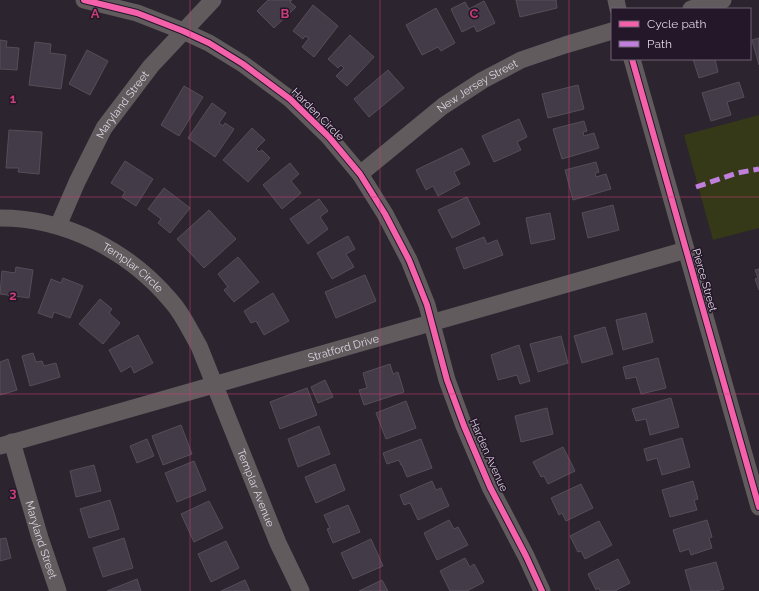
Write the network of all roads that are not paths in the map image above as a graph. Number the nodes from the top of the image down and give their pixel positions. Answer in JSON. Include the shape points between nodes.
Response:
{"nodes":[{"id":1,"x":84,"y":0,"type":"edge"},
{"id":2,"x":213,"y":0,"type":"edge"},
{"id":3,"x":723,"y":0,"type":"edge"},
{"id":4,"x":695,"y":8,"type":"edge"},
{"id":5,"x":183,"y":31,"type":"junction"},
{"id":6,"x":611,"y":31,"type":"edge"},
{"id":7,"x":632,"y":60,"type":"edge"},
{"id":8,"x":360,"y":174,"type":"junction"},
{"id":9,"x":0,"y":218,"type":"edge"},
{"id":10,"x":58,"y":226,"type":"junction"},
{"id":11,"x":686,"y":250,"type":"junction"},
{"id":12,"x":431,"y":322,"type":"junction"},
{"id":13,"x":214,"y":384,"type":"junction"},
{"id":14,"x":6,"y":444,"type":"edge"},
{"id":15,"x":754,"y":470,"type":"edge"},
{"id":16,"x":759,"y":507,"type":"edge"},
{"id":17,"x":58,"y":591,"type":"edge"},
{"id":18,"x":301,"y":591,"type":"edge"},
{"id":19,"x":542,"y":591,"type":"edge"}],
"edges":[{"from":1,"to":5,"type":"street","name":"Harden Circle","via":[[137,13]]},
{"from":2,"to":5,"type":"street","name":"Maryland Street"},
{"from":3,"to":4,"type":"street"},
{"from":5,"to":8,"type":"street","name":"Harden Circle","via":[[209,43],[243,64],[290,99],[329,137]]},
{"from":5,"to":10,"type":"street","name":"Maryland Street","via":[[151,66],[104,128]]},
{"from":6,"to":8,"type":"street","name":"New Jersey Street","via":[[521,60],[483,80],[442,106]]},
{"from":7,"to":11,"type":"street","name":"Pierce Street"},
{"from":8,"to":12,"type":"street","name":"Harden Circle","via":[[386,214],[409,260],[418,279]]},
{"from":9,"to":10,"type":"street","name":"Templar Circle"},
{"from":10,"to":13,"type":"street","name":"Templar Circle","via":[[86,236],[134,265],[162,292],[184,320],[199,346]]},
{"from":11,"to":12,"type":"street","name":"Stratford Drive"},
{"from":11,"to":15,"type":"street","name":"Pierce Street"},
{"from":12,"to":13,"type":"street","name":"Stratford Drive"},
{"from":12,"to":19,"type":"street","name":"Harden Avenue","via":[[447,380],[464,426],[490,487]]},
{"from":13,"to":14,"type":"street","name":"Stratford Drive"},
{"from":13,"to":18,"type":"street","name":"Templar Avenue","via":[[278,543]]},
{"from":14,"to":17,"type":"street","name":"Maryland Street"},
{"from":15,"to":16,"type":"street","name":"Pierce Street"}]}
